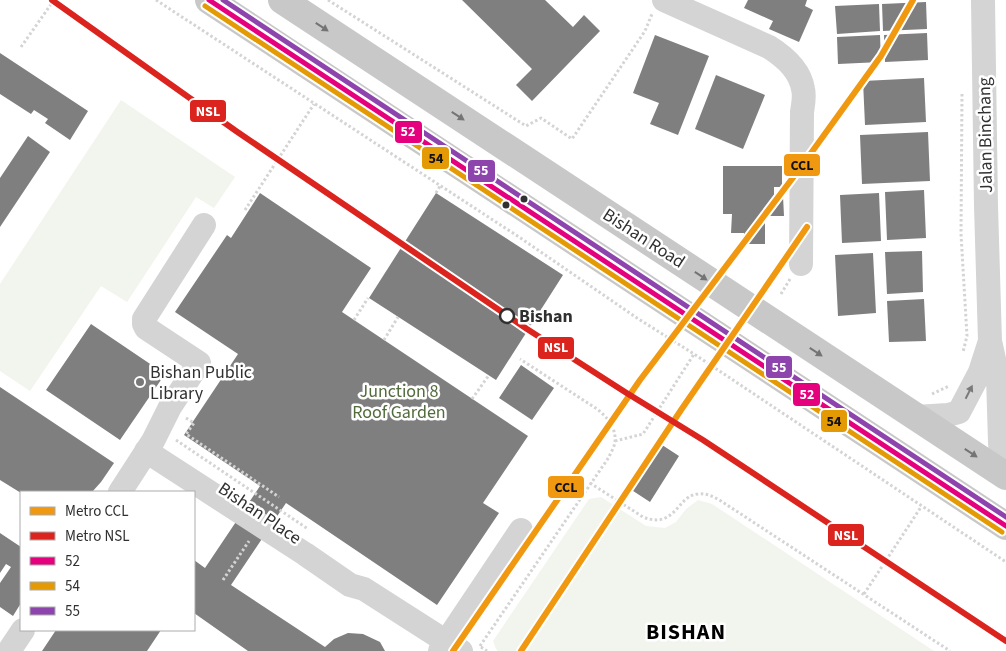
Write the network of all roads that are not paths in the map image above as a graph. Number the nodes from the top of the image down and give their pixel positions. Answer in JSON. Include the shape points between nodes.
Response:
{"nodes":[{"id":1,"x":209,"y":0,"type":"edge"},
{"id":2,"x":282,"y":0,"type":"edge"},
{"id":3,"x":983,"y":0,"type":"edge"},
{"id":4,"x":659,"y":4,"type":"edge"},
{"id":5,"x":204,"y":225,"type":"dead end"},
{"id":6,"x":801,"y":264,"type":"dead end"},
{"id":7,"x":997,"y":269,"type":"edge"},
{"id":8,"x":990,"y":341,"type":"junction"},
{"id":9,"x":916,"y":417,"type":"junction"},
{"id":10,"x":150,"y":446,"type":"junction"},
{"id":11,"x":1004,"y":475,"type":"edge"},
{"id":12,"x":121,"y":491,"type":"edge"},
{"id":13,"x":1006,"y":526,"type":"edge"},
{"id":14,"x":521,"y":530,"type":"dead end"},
{"id":15,"x":22,"y":631,"type":"edge"},
{"id":16,"x":33,"y":631,"type":"edge"},
{"id":17,"x":457,"y":647,"type":"edge"},
{"id":18,"x":9,"y":651,"type":"edge"},
{"id":19,"x":20,"y":651,"type":"edge"}],
"edges":[{"from":1,"to":13,"type":"main road"},
{"from":2,"to":9,"type":"main road","name":"Bishan Road","one_way":true},
{"from":3,"to":7,"type":"street","name":"Jalan Binchang"},
{"from":4,"to":6,"type":"street","via":[[769,48],[795,69],[803,90]]},
{"from":5,"to":10,"type":"street","via":[[144,319],[146,328],[199,363],[170,407]]},
{"from":7,"to":8,"type":"street","name":"Jalan Binchang"},
{"from":9,"to":8,"type":"street","name":"Jalan Binchang","one_way":true,"via":[[959,412],[980,372]]},
{"from":8,"to":11,"type":"street","name":"Jalan Binchang","via":[[998,377]]},
{"from":9,"to":11,"type":"main road","name":"Bishan Road","one_way":true},
{"from":10,"to":12,"type":"street"},
{"from":10,"to":17,"type":"street","name":"Bishan Place","via":[[350,585],[364,589]]},
{"from":14,"to":17,"type":"street"},
{"from":15,"to":18,"type":"street"},
{"from":16,"to":19,"type":"street"}]}
